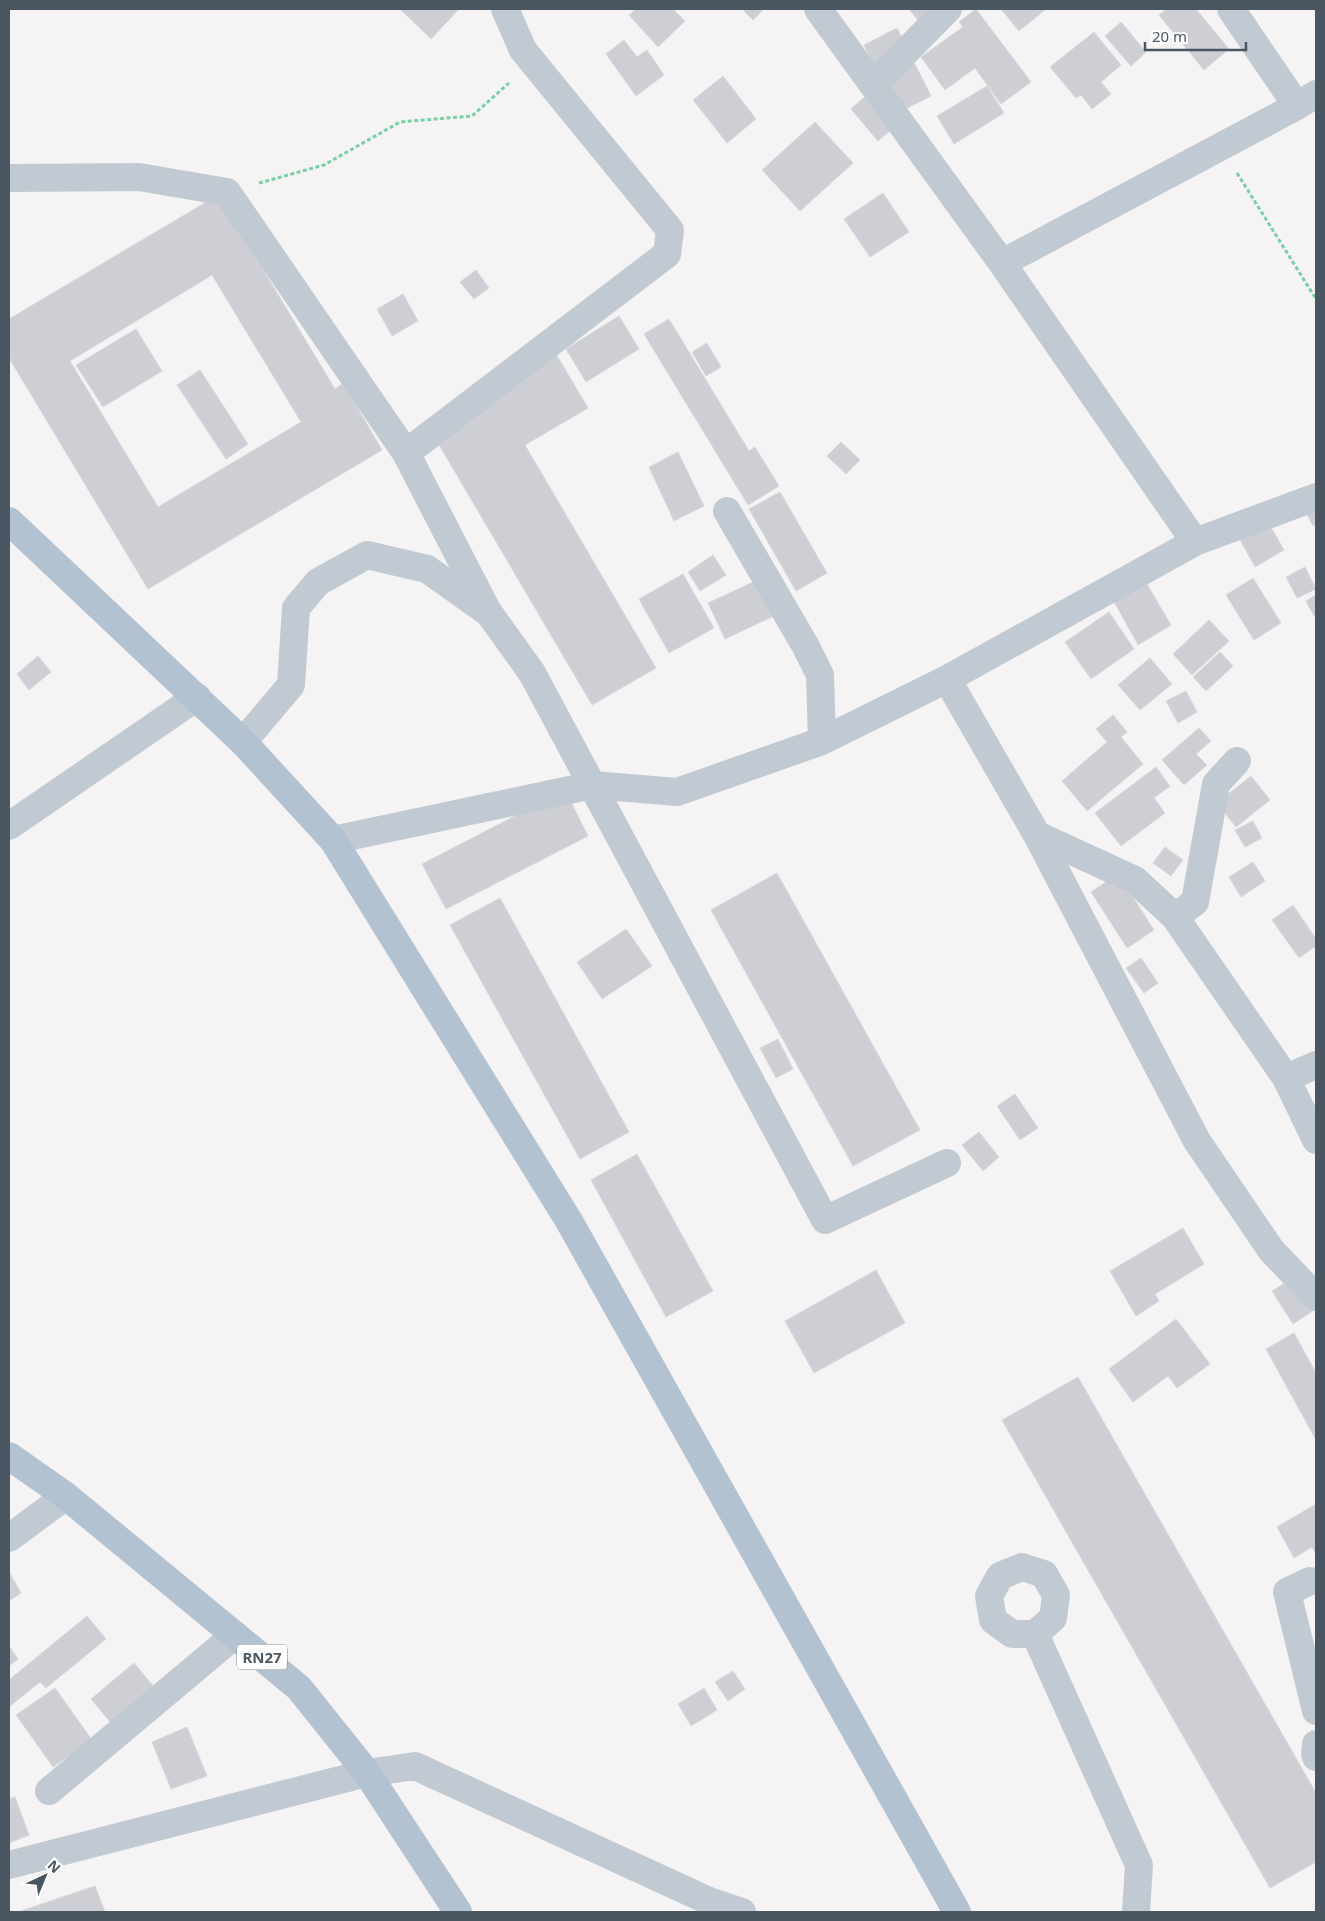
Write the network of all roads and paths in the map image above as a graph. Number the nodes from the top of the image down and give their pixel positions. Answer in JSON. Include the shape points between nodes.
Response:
{"nodes":[{"id":1,"x":505,"y":9,"type":"edge"},
{"id":2,"x":818,"y":9,"type":"edge"},
{"id":3,"x":948,"y":9,"type":"edge"},
{"id":4,"x":1231,"y":9,"type":"edge"},
{"id":5,"x":533,"y":63,"type":"junction"},
{"id":6,"x":873,"y":85,"type":"junction"},
{"id":7,"x":1306,"y":100,"type":"edge"},
{"id":8,"x":1220,"y":147,"type":"junction"},
{"id":9,"x":9,"y":178,"type":"edge"},
{"id":10,"x":227,"y":192,"type":"junction"},
{"id":11,"x":1002,"y":263,"type":"junction"},
{"id":12,"x":1316,"y":299,"type":"edge"},
{"id":13,"x":406,"y":453,"type":"junction"},
{"id":14,"x":1316,"y":497,"type":"edge"},
{"id":15,"x":727,"y":511,"type":"dead end"},
{"id":16,"x":9,"y":521,"type":"edge"},
{"id":17,"x":1195,"y":542,"type":"junction"},
{"id":18,"x":489,"y":613,"type":"junction"},
{"id":19,"x":947,"y":679,"type":"junction"},
{"id":20,"x":198,"y":697,"type":"junction"},
{"id":21,"x":822,"y":741,"type":"junction"},
{"id":22,"x":243,"y":742,"type":"junction"},
{"id":23,"x":1237,"y":760,"type":"dead end"},
{"id":24,"x":593,"y":785,"type":"junction"},
{"id":25,"x":9,"y":826,"type":"edge"},
{"id":26,"x":1037,"y":835,"type":"junction"},
{"id":27,"x":332,"y":840,"type":"junction"},
{"id":28,"x":1175,"y":917,"type":"junction"},
{"id":29,"x":1316,"y":1065,"type":"edge"},
{"id":30,"x":1286,"y":1078,"type":"junction"},
{"id":31,"x":1316,"y":1140,"type":"edge"},
{"id":32,"x":947,"y":1163,"type":"dead end"},
{"id":33,"x":1316,"y":1297,"type":"edge"},
{"id":34,"x":9,"y":1456,"type":"edge"},
{"id":35,"x":66,"y":1496,"type":"junction"},
{"id":36,"x":9,"y":1538,"type":"edge"},
{"id":37,"x":1310,"y":1581,"type":"dead end"},
{"id":38,"x":1035,"y":1634,"type":"dead end"},
{"id":39,"x":235,"y":1635,"type":"junction"},
{"id":40,"x":1316,"y":1711,"type":"edge"},
{"id":41,"x":1316,"y":1744,"type":"edge"},
{"id":42,"x":1316,"y":1757,"type":"edge"},
{"id":43,"x":367,"y":1773,"type":"junction"},
{"id":44,"x":49,"y":1791,"type":"dead end"},
{"id":45,"x":9,"y":1865,"type":"edge"},
{"id":46,"x":458,"y":1912,"type":"edge"},
{"id":47,"x":742,"y":1912,"type":"edge"},
{"id":48,"x":957,"y":1912,"type":"edge"},
{"id":49,"x":1136,"y":1912,"type":"edge"}],
"edges":[{"from":1,"to":5,"type":"street","via":[[522,50]]},
{"from":2,"to":6,"type":"street"},
{"from":3,"to":6,"type":"street"},
{"from":4,"to":7,"type":"street"},
{"from":5,"to":10,"type":"path","via":[[472,116],[400,122],[324,166]]},
{"from":5,"to":13,"type":"street","via":[[670,230],[667,254]]},
{"from":6,"to":11,"type":"street"},
{"from":7,"to":8,"type":"street"},
{"from":8,"to":11,"type":"street"},
{"from":8,"to":12,"type":"path"},
{"from":9,"to":10,"type":"street","via":[[139,177]]},
{"from":10,"to":13,"type":"street"},
{"from":11,"to":17,"type":"street"},
{"from":13,"to":18,"type":"street"},
{"from":14,"to":17,"type":"street"},
{"from":15,"to":21,"type":"street","via":[[820,676]]},
{"from":16,"to":20,"type":"main road"},
{"from":17,"to":19,"type":"street"},
{"from":18,"to":22,"type":"street","via":[[427,569],[366,556],[318,582],[296,608],[291,685]]},
{"from":18,"to":24,"type":"street","via":[[532,673]]},
{"from":19,"to":21,"type":"street"},
{"from":19,"to":26,"type":"street"},
{"from":20,"to":22,"type":"main road"},
{"from":20,"to":25,"type":"street"},
{"from":21,"to":24,"type":"street","via":[[678,792]]},
{"from":22,"to":27,"type":"main road"},
{"from":23,"to":28,"type":"street","via":[[1216,784],[1194,902]]},
{"from":24,"to":27,"type":"street"},
{"from":24,"to":32,"type":"street","via":[[825,1220]]},
{"from":26,"to":28,"type":"street","via":[[1135,880]]},
{"from":26,"to":33,"type":"street","via":[[1197,1141],[1271,1250]]},
{"from":27,"to":48,"type":"main road","via":[[569,1221]]},
{"from":28,"to":30,"type":"street"},
{"from":29,"to":30,"type":"street"},
{"from":30,"to":31,"type":"street"},
{"from":34,"to":35,"type":"main road","number":"RN27"},
{"from":35,"to":36,"type":"street"},
{"from":35,"to":39,"type":"main road","number":"RN27"},
{"from":37,"to":40,"type":"street","via":[[1287,1592]]},
{"from":38,"to":49,"type":"street","via":[[1139,1865]]},
{"from":39,"to":43,"type":"main road","number":"RN27","via":[[299,1688]]},
{"from":39,"to":44,"type":"street"},
{"from":41,"to":42,"type":"street"},
{"from":43,"to":45,"type":"street"},
{"from":43,"to":46,"type":"main road","number":"RN27"},
{"from":43,"to":47,"type":"street","via":[[415,1766],[709,1901]]}]}
